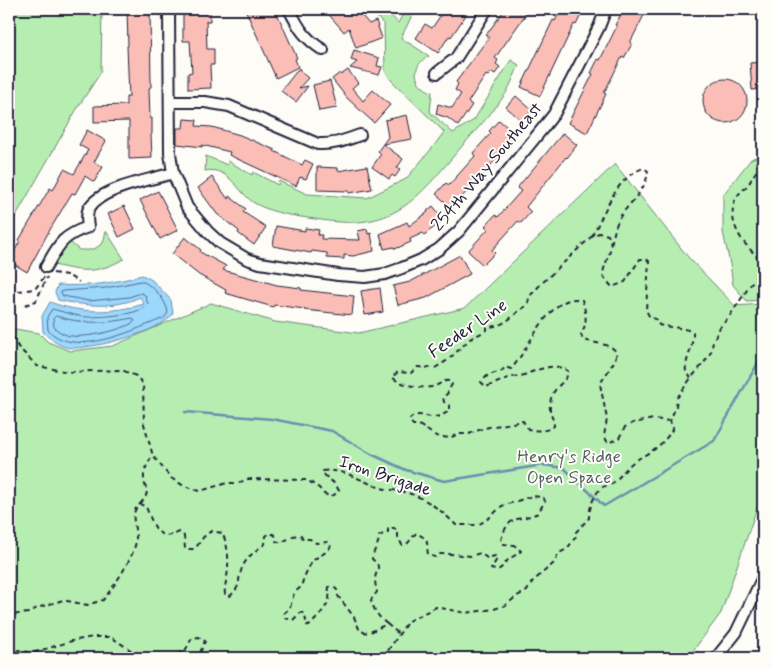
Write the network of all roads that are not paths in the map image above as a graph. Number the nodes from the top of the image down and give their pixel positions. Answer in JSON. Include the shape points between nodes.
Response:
{"nodes":[{"id":1,"x":170,"y":9,"type":"edge"},
{"id":2,"x":289,"y":9,"type":"edge"},
{"id":3,"x":487,"y":9,"type":"edge"},
{"id":4,"x":606,"y":9,"type":"edge"},
{"id":5,"x":323,"y":50,"type":"dead end"},
{"id":6,"x":437,"y":73,"type":"dead end"},
{"id":7,"x":170,"y":102,"type":"junction"},
{"id":8,"x":360,"y":135,"type":"dead end"},
{"id":9,"x":173,"y":173,"type":"junction"},
{"id":10,"x":46,"y":267,"type":"road end"},
{"id":11,"x":763,"y":577,"type":"edge"},
{"id":12,"x":716,"y":658,"type":"edge"}],
"edges":[{"from":1,"to":7,"type":"street","name":"254th Way Southeast"},
{"from":2,"to":5,"type":"street","via":[[302,34]]},
{"from":3,"to":6,"type":"street","via":[[456,58]]},
{"from":4,"to":9,"type":"street","name":"254th Way Southeast","via":[[554,114],[543,128],[459,231],[439,249],[402,268],[365,277],[338,276],[247,259],[220,243],[195,218],[186,207]]},
{"from":7,"to":8,"type":"street","via":[[230,106],[318,144],[340,142]]},
{"from":7,"to":9,"type":"street","name":"254th Way Southeast"},
{"from":9,"to":10,"type":"street","via":[[126,185],[102,196],[89,208],[88,227],[62,241]]},
{"from":11,"to":12,"type":"street","via":[[736,633]]}]}
